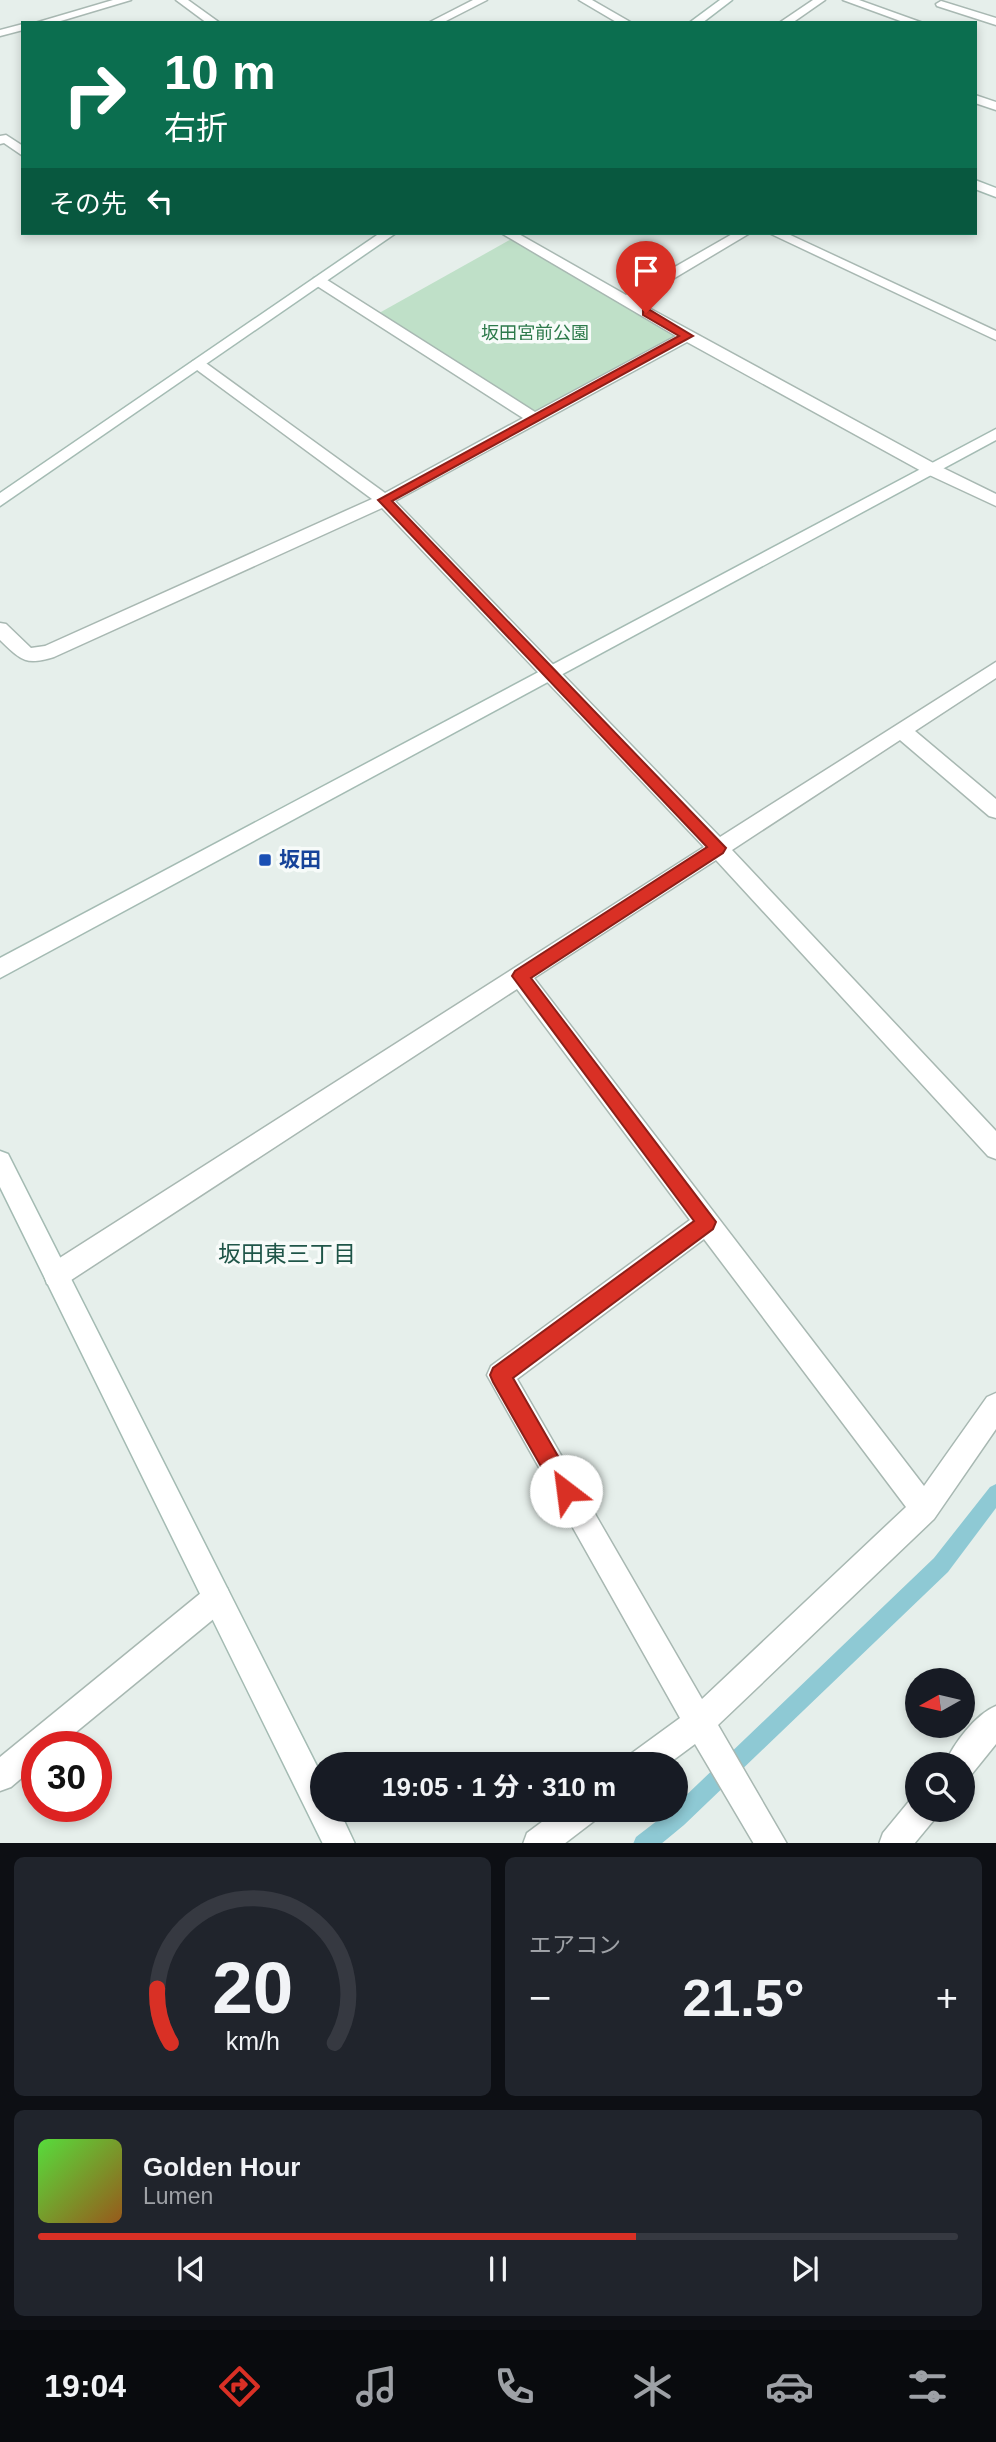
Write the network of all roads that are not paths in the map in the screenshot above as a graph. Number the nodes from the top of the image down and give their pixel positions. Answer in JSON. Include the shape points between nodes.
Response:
{"nodes":[{"id":1,"x":126,"y":0,"type":"edge"},
{"id":2,"x":181,"y":0,"type":"edge"},
{"id":3,"x":482,"y":0,"type":"edge"},
{"id":4,"x":584,"y":0,"type":"edge"},
{"id":5,"x":727,"y":0,"type":"edge"},
{"id":6,"x":820,"y":0,"type":"edge"},
{"id":7,"x":848,"y":0,"type":"edge"},
{"id":8,"x":930,"y":13,"type":"edge"},
{"id":9,"x":47,"y":21,"type":"edge"},
{"id":10,"x":212,"y":21,"type":"edge"},
{"id":11,"x":437,"y":21,"type":"edge"},
{"id":12,"x":623,"y":21,"type":"edge"},
{"id":13,"x":697,"y":21,"type":"edge"},
{"id":14,"x":787,"y":21,"type":"edge"},
{"id":15,"x":996,"y":22,"type":"edge"},
{"id":16,"x":21,"y":28,"type":"edge"},
{"id":17,"x":0,"y":33,"type":"edge"},
{"id":18,"x":977,"y":100,"type":"edge"},
{"id":19,"x":996,"y":106,"type":"edge"},
{"id":20,"x":0,"y":140,"type":"edge"},
{"id":21,"x":21,"y":150,"type":"edge"},
{"id":22,"x":977,"y":185,"type":"edge"},
{"id":23,"x":996,"y":193,"type":"edge"},
{"id":24,"x":386,"y":235,"type":"edge"},
{"id":25,"x":511,"y":235,"type":"edge"},
{"id":26,"x":740,"y":235,"type":"edge"},
{"id":27,"x":780,"y":235,"type":"edge"},
{"id":28,"x":319,"y":281,"type":"junction"},
{"id":29,"x":626,"y":301,"type":"junction"},
{"id":30,"x":687,"y":336,"type":"junction"},
{"id":31,"x":996,"y":337,"type":"edge"},
{"id":32,"x":198,"y":365,"type":"junction"},
{"id":33,"x":535,"y":419,"type":"junction"},
{"id":34,"x":996,"y":434,"type":"edge"},
{"id":35,"x":931,"y":469,"type":"junction"},
{"id":36,"x":384,"y":500,"type":"junction"},
{"id":37,"x":0,"y":501,"type":"edge"},
{"id":38,"x":996,"y":501,"type":"edge"},
{"id":39,"x":0,"y":629,"type":"edge"},
{"id":40,"x":996,"y":669,"type":"edge"},
{"id":41,"x":549,"y":675,"type":"junction"},
{"id":42,"x":901,"y":730,"type":"junction"},
{"id":43,"x":996,"y":810,"type":"edge"},
{"id":44,"x":718,"y":848,"type":"junction"},
{"id":45,"x":0,"y":970,"type":"edge"},
{"id":46,"x":520,"y":976,"type":"junction"},
{"id":47,"x":996,"y":1148,"type":"edge"},
{"id":48,"x":0,"y":1162,"type":"edge"},
{"id":49,"x":707,"y":1222,"type":"junction"},
{"id":50,"x":56,"y":1275,"type":"junction"},
{"id":51,"x":996,"y":1406,"type":"edge"},
{"id":52,"x":924,"y":1508,"type":"junction"},
{"id":53,"x":217,"y":1598,"type":"junction"},
{"id":54,"x":996,"y":1721,"type":"edge"},
{"id":55,"x":699,"y":1722,"type":"junction"},
{"id":56,"x":659,"y":1752,"type":"edge"},
{"id":57,"x":970,"y":1752,"type":"edge"},
{"id":58,"x":0,"y":1776,"type":"edge"},
{"id":59,"x":310,"y":1785,"type":"edge"},
{"id":60,"x":329,"y":1822,"type":"edge"},
{"id":61,"x":567,"y":1822,"type":"edge"},
{"id":62,"x":912,"y":1822,"type":"edge"},
{"id":63,"x":340,"y":1843,"type":"edge"},
{"id":64,"x":538,"y":1843,"type":"edge"},
{"id":65,"x":772,"y":1843,"type":"edge"},
{"id":66,"x":894,"y":1843,"type":"edge"}],
"edges":[{"from":1,"to":9,"type":"street"},
{"from":2,"to":10,"type":"street"},
{"from":3,"to":11,"type":"street"},
{"from":4,"to":12,"type":"street"},
{"from":5,"to":13,"type":"street"},
{"from":6,"to":14,"type":"street"},
{"from":7,"to":8,"type":"street"},
{"from":8,"to":15,"type":"street"},
{"from":16,"to":17,"type":"street"},
{"from":18,"to":19,"type":"street"},
{"from":20,"to":21,"type":"street","via":[[6,139]]},
{"from":22,"to":23,"type":"street"},
{"from":24,"to":28,"type":"street"},
{"from":25,"to":29,"type":"street"},
{"from":26,"to":29,"type":"street"},
{"from":27,"to":31,"type":"street"},
{"from":28,"to":32,"type":"street"},
{"from":28,"to":33,"type":"street"},
{"from":29,"to":30,"type":"street"},
{"from":30,"to":33,"type":"street"},
{"from":30,"to":35,"type":"street"},
{"from":32,"to":36,"type":"street"},
{"from":32,"to":37,"type":"street"},
{"from":33,"to":36,"type":"street"},
{"from":34,"to":35,"type":"street"},
{"from":35,"to":38,"type":"street"},
{"from":35,"to":41,"type":"street"},
{"from":36,"to":39,"type":"street","via":[[48,652],[27,654]]},
{"from":36,"to":41,"type":"street"},
{"from":40,"to":42,"type":"street"},
{"from":41,"to":44,"type":"street"},
{"from":41,"to":45,"type":"street"},
{"from":42,"to":43,"type":"street"},
{"from":42,"to":44,"type":"street"},
{"from":44,"to":46,"type":"street"},
{"from":44,"to":47,"type":"street"},
{"from":46,"to":49,"type":"street"},
{"from":46,"to":50,"type":"street"},
{"from":48,"to":50,"type":"street"},
{"from":49,"to":52,"type":"street"},
{"from":49,"to":55,"type":"street","via":[[500,1375]]},
{"from":50,"to":53,"type":"street"},
{"from":51,"to":52,"type":"street"},
{"from":52,"to":55,"type":"street"},
{"from":53,"to":58,"type":"street"},
{"from":53,"to":59,"type":"street"},
{"from":54,"to":57,"type":"street"},
{"from":55,"to":56,"type":"street"},
{"from":55,"to":65,"type":"street"},
{"from":60,"to":63,"type":"street"},
{"from":61,"to":64,"type":"street"},
{"from":62,"to":66,"type":"street"}]}
